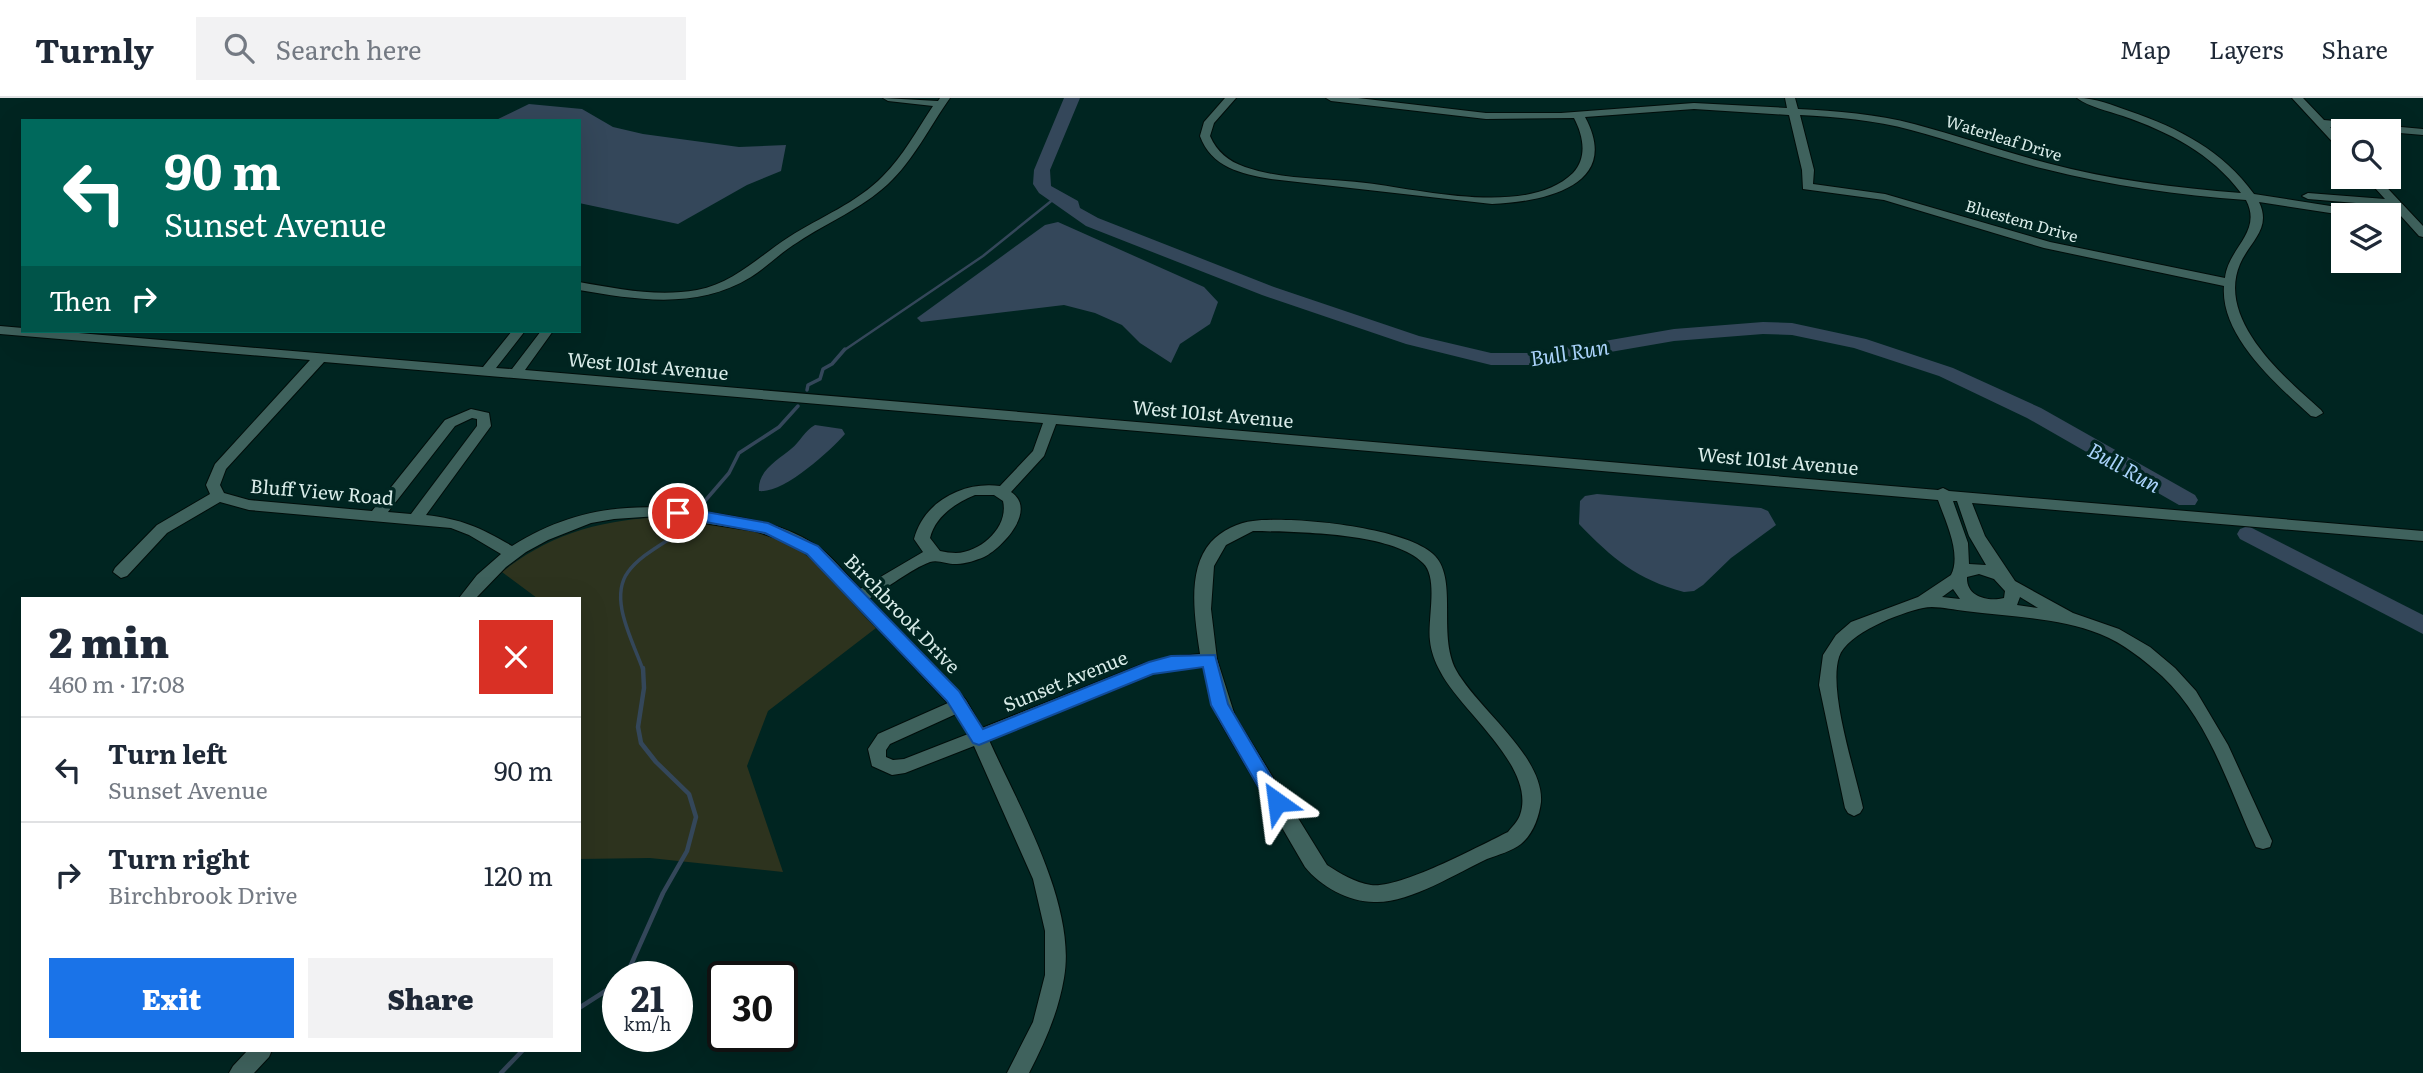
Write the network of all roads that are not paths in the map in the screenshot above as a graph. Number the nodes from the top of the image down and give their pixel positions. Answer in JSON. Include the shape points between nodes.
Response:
{"nodes":[{"id":1,"x":888,"y":98,"type":"edge"},
{"id":2,"x":1231,"y":98,"type":"edge"},
{"id":3,"x":1331,"y":98,"type":"edge"},
{"id":4,"x":1790,"y":98,"type":"edge"},
{"id":5,"x":2082,"y":98,"type":"edge"},
{"id":6,"x":2297,"y":98,"type":"edge"},
{"id":7,"x":943,"y":101,"type":"edge"},
{"id":8,"x":1793,"y":110,"type":"junction"},
{"id":9,"x":1578,"y":115,"type":"junction"},
{"id":10,"x":2324,"y":127,"type":"junction"},
{"id":11,"x":2331,"y":127,"type":"edge"},
{"id":12,"x":2331,"y":128,"type":"edge"},
{"id":13,"x":2401,"y":131,"type":"edge"},
{"id":14,"x":2423,"y":132,"type":"edge"},
{"id":15,"x":2331,"y":134,"type":"edge"},
{"id":16,"x":2383,"y":189,"type":"edge"},
{"id":17,"x":2250,"y":197,"type":"junction"},
{"id":18,"x":2397,"y":203,"type":"joint"},
{"id":19,"x":2401,"y":208,"type":"edge"},
{"id":20,"x":2331,"y":210,"type":"edge"},
{"id":21,"x":2401,"y":219,"type":"edge"},
{"id":22,"x":2411,"y":219,"type":"junction"},
{"id":23,"x":2423,"y":233,"type":"edge"},
{"id":24,"x":2229,"y":283,"type":"junction"},
{"id":25,"x":581,"y":286,"type":"edge"},
{"id":26,"x":0,"y":330,"type":"edge"},
{"id":27,"x":21,"y":332,"type":"edge"},
{"id":28,"x":36,"y":333,"type":"edge"},
{"id":29,"x":517,"y":333,"type":"edge"},
{"id":30,"x":546,"y":333,"type":"edge"},
{"id":31,"x":321,"y":357,"type":"junction"},
{"id":32,"x":487,"y":371,"type":"junction"},
{"id":33,"x":516,"y":374,"type":"junction"},
{"id":34,"x":2316,"y":413,"type":"dead end"},
{"id":35,"x":1051,"y":418,"type":"junction"},
{"id":36,"x":1002,"y":493,"type":"junction"},
{"id":37,"x":1943,"y":493,"type":"junction"},
{"id":38,"x":1962,"y":495,"type":"junction"},
{"id":39,"x":218,"y":496,"type":"junction"},
{"id":40,"x":377,"y":515,"type":"junction"},
{"id":41,"x":416,"y":518,"type":"junction"},
{"id":42,"x":2423,"y":536,"type":"edge"},
{"id":43,"x":513,"y":554,"type":"junction"},
{"id":44,"x":932,"y":554,"type":"junction"},
{"id":45,"x":121,"y":572,"type":"dead end"},
{"id":46,"x":1960,"y":575,"type":"junction"},
{"id":47,"x":2005,"y":581,"type":"junction"},
{"id":48,"x":468,"y":597,"type":"edge"},
{"id":49,"x":859,"y":597,"type":"junction"},
{"id":50,"x":1924,"y":601,"type":"junction"},
{"id":51,"x":1995,"y":609,"type":"junction"},
{"id":52,"x":2067,"y":617,"type":"junction"},
{"id":53,"x":1209,"y":660,"type":"junction"},
{"id":54,"x":960,"y":705,"type":"junction"},
{"id":55,"x":979,"y":738,"type":"junction"},
{"id":56,"x":1854,"y":808,"type":"dead end"},
{"id":57,"x":2263,"y":841,"type":"dead end"},
{"id":58,"x":260,"y":1052,"type":"edge"},
{"id":59,"x":240,"y":1073,"type":"edge"},
{"id":60,"x":1018,"y":1073,"type":"edge"}],
"edges":[{"from":1,"to":7,"type":"street"},
{"from":2,"to":9,"type":"street","via":[[1209,122],[1205,136],[1214,153],[1232,165],[1271,176],[1491,200],[1542,195],[1576,178],[1589,149]]},
{"from":3,"to":9,"type":"street","name":"Waterleaf Drive","via":[[1461,114]]},
{"from":4,"to":8,"type":"street"},
{"from":5,"to":17,"type":"street","via":[[2201,146],[2224,164]]},
{"from":6,"to":10,"type":"street"},
{"from":7,"to":25,"type":"street","via":[[894,170],[873,191],[792,240],[741,278],[705,292],[670,298]]},
{"from":8,"to":9,"type":"street","name":"Waterleaf Drive","via":[[1694,106]]},
{"from":8,"to":17,"type":"street","name":"Waterleaf Drive","via":[[1910,126],[2120,183]]},
{"from":8,"to":24,"type":"street","name":"Bluestem Drive","via":[[1808,170],[1807,187],[1899,200],[2057,247]]},
{"from":10,"to":11,"type":"street"},
{"from":10,"to":12,"type":"street"},
{"from":10,"to":15,"type":"street"},
{"from":13,"to":14,"type":"street"},
{"from":16,"to":18,"type":"street"},
{"from":17,"to":18,"type":"street","name":"Waterleaf Drive","via":[[2263,194]]},
{"from":17,"to":20,"type":"street","name":"Waterleaf Drive"},
{"from":17,"to":24,"type":"street","via":[[2258,213],[2258,227],[2236,257]]},
{"from":19,"to":22,"type":"street"},
{"from":21,"to":22,"type":"street"},
{"from":22,"to":23,"type":"street"},
{"from":24,"to":34,"type":"street","via":[[2233,309],[2253,346],[2276,376]]},
{"from":26,"to":27,"type":"street","name":"West 101st Avenue"},
{"from":28,"to":31,"type":"street","name":"West 101st Avenue"},
{"from":29,"to":32,"type":"street"},
{"from":30,"to":33,"type":"street"},
{"from":31,"to":32,"type":"street","name":"West 101st Avenue"},
{"from":31,"to":39,"type":"street","name":"Bluff View Road","via":[[220,467],[213,485]]},
{"from":32,"to":33,"type":"street","name":"West 101st Avenue"},
{"from":33,"to":35,"type":"street","name":"West 101st Avenue"},
{"from":35,"to":36,"type":"street","via":[[1039,453]]},
{"from":35,"to":37,"type":"street","name":"West 101st Avenue"},
{"from":36,"to":44,"type":"street","via":[[972,490],[952,499],[923,533]]},
{"from":36,"to":44,"type":"street","via":[[1014,503],[1015,517],[988,548],[964,560]]},
{"from":37,"to":38,"type":"street","name":"West 101st Avenue"},
{"from":37,"to":46,"type":"street","via":[[1960,543]]},
{"from":38,"to":42,"type":"street","name":"West 101st Avenue"},
{"from":38,"to":47,"type":"street","via":[[1976,537]]},
{"from":39,"to":40,"type":"street","name":"Bluff View Road","via":[[248,505]]},
{"from":39,"to":45,"type":"street","via":[[162,529]]},
{"from":40,"to":41,"type":"street","name":"Bluff View Road"},
{"from":40,"to":41,"type":"street","via":[[450,423],[465,414],[484,416],[484,426]]},
{"from":41,"to":43,"type":"street","name":"Bluff View Road","via":[[465,527]]},
{"from":43,"to":48,"type":"street","name":"Birchbrook Drive"},
{"from":43,"to":49,"type":"street","name":"Birchbrook Drive","via":[[557,530],[592,518],[637,511],[678,513],[755,524],[794,538]]},
{"from":44,"to":49,"type":"street"},
{"from":46,"to":47,"type":"street","via":[[1979,568]]},
{"from":46,"to":50,"type":"street"},
{"from":46,"to":51,"type":"street","via":[[1959,586],[1969,598]]},
{"from":47,"to":51,"type":"street","via":[[2014,594],[2012,601]]},
{"from":47,"to":52,"type":"street"},
{"from":49,"to":54,"type":"street","name":"Birchbrook Drive"},
{"from":50,"to":51,"type":"street"},
{"from":50,"to":56,"type":"street","via":[[1857,626],[1831,655],[1827,685]]},
{"from":51,"to":52,"type":"street"},
{"from":52,"to":57,"type":"street","via":[[2103,628],[2136,646],[2186,688],[2204,713]]},
{"from":53,"to":53,"type":"street","via":[[1202,611],[1205,583],[1212,551],[1227,537],[1262,526],[1387,537],[1415,548],[1431,560],[1437,574],[1437,633],[1445,662],[1527,776],[1535,799],[1530,821],[1506,843],[1402,889],[1359,892],[1331,879],[1312,861],[1227,718]]},
{"from":53,"to":55,"type":"street","name":"Sunset Avenue","via":[[1149,669]]},
{"from":54,"to":55,"type":"street","name":"Birchbrook Drive"},
{"from":54,"to":55,"type":"street","name":"Sunset Avenue","via":[[884,739],[877,749],[878,761],[901,767]]},
{"from":55,"to":60,"type":"street","name":"Birchbrook Drive","via":[[1042,879],[1055,931],[1049,1009]]},
{"from":58,"to":59,"type":"street"}]}
